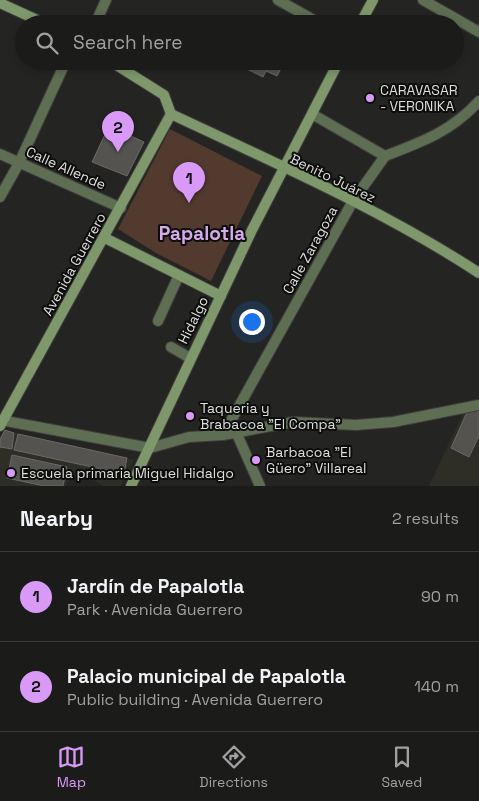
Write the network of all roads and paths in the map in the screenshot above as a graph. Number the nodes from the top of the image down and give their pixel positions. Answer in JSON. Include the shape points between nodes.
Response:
{"nodes":[{"id":1,"x":106,"y":0,"type":"edge"},
{"id":2,"x":278,"y":0,"type":"edge"},
{"id":3,"x":373,"y":0,"type":"edge"},
{"id":4,"x":423,"y":0,"type":"edge"},
{"id":5,"x":0,"y":3,"type":"edge"},
{"id":6,"x":26,"y":15,"type":"edge"},
{"id":7,"x":99,"y":15,"type":"edge"},
{"id":8,"x":306,"y":15,"type":"edge"},
{"id":9,"x":365,"y":15,"type":"edge"},
{"id":10,"x":449,"y":15,"type":"edge"},
{"id":11,"x":464,"y":23,"type":"edge"},
{"id":12,"x":479,"y":32,"type":"edge"},
{"id":13,"x":62,"y":70,"type":"edge"},
{"id":14,"x":124,"y":70,"type":"edge"},
{"id":15,"x":335,"y":70,"type":"edge"},
{"id":16,"x":479,"y":101,"type":"edge"},
{"id":17,"x":172,"y":114,"type":"junction"},
{"id":18,"x":312,"y":114,"type":"junction"},
{"id":19,"x":0,"y":154,"type":"edge"},
{"id":20,"x":385,"y":156,"type":"junction"},
{"id":21,"x":19,"y":163,"type":"junction"},
{"id":22,"x":283,"y":168,"type":"junction"},
{"id":23,"x":0,"y":197,"type":"edge"},
{"id":24,"x":354,"y":202,"type":"junction"},
{"id":25,"x":121,"y":208,"type":"junction"},
{"id":26,"x":105,"y":238,"type":"junction"},
{"id":27,"x":479,"y":273,"type":"edge"},
{"id":28,"x":179,"y":275,"type":"junction"},
{"id":29,"x":221,"y":296,"type":"junction"},
{"id":30,"x":158,"y":321,"type":"dead end"},
{"id":31,"x":170,"y":347,"type":"dead end"},
{"id":32,"x":190,"y":358,"type":"junction"},
{"id":33,"x":479,"y":405,"type":"edge"},
{"id":34,"x":1,"y":422,"type":"edge"},
{"id":35,"x":236,"y":432,"type":"junction"},
{"id":36,"x":223,"y":435,"type":"junction"},
{"id":37,"x":150,"y":448,"type":"junction"},
{"id":38,"x":131,"y":486,"type":"edge"},
{"id":39,"x":260,"y":486,"type":"edge"}],
"edges":[{"from":1,"to":7,"type":"street"},
{"from":2,"to":8,"type":"street"},
{"from":3,"to":9,"type":"main road"},
{"from":4,"to":10,"type":"street"},
{"from":5,"to":6,"type":"main road"},
{"from":11,"to":12,"type":"street"},
{"from":13,"to":21,"type":"street"},
{"from":14,"to":17,"type":"main road","via":[[164,95]]},
{"from":15,"to":18,"type":"main road","name":"Hidalgo"},
{"from":16,"to":20,"type":"street","via":[[468,114],[434,138]]},
{"from":17,"to":22,"type":"main road","name":"Benito Juárez"},
{"from":17,"to":25,"type":"main road","name":"Avenida Guerrero"},
{"from":18,"to":20,"type":"street"},
{"from":18,"to":22,"type":"main road","name":"Hidalgo"},
{"from":19,"to":21,"type":"street","name":"Calle Allende"},
{"from":20,"to":24,"type":"street","name":"Calle Zaragoza"},
{"from":21,"to":23,"type":"street"},
{"from":21,"to":25,"type":"street","name":"Calle Allende"},
{"from":22,"to":24,"type":"main road","name":"Benito Juárez"},
{"from":22,"to":29,"type":"main road","name":"Hidalgo"},
{"from":24,"to":27,"type":"main road","name":"Benito Juárez","via":[[449,253]]},
{"from":24,"to":36,"type":"street","name":"Calle Zaragoza"},
{"from":25,"to":26,"type":"main road","name":"Avenida Guerrero"},
{"from":26,"to":28,"type":"main road"},
{"from":26,"to":34,"type":"main road","name":"Avenida Guerrero"},
{"from":28,"to":29,"type":"main road"},
{"from":28,"to":30,"type":"street"},
{"from":29,"to":32,"type":"main road","name":"Hidalgo"},
{"from":31,"to":32,"type":"street"},
{"from":32,"to":37,"type":"main road","name":"Hidalgo"},
{"from":33,"to":35,"type":"street","via":[[393,422],[356,425],[293,422]]},
{"from":34,"to":37,"type":"street"},
{"from":35,"to":36,"type":"street"},
{"from":35,"to":39,"type":"street"},
{"from":36,"to":37,"type":"street","via":[[189,437]]},
{"from":37,"to":38,"type":"main road","name":"Hidalgo"}]}
